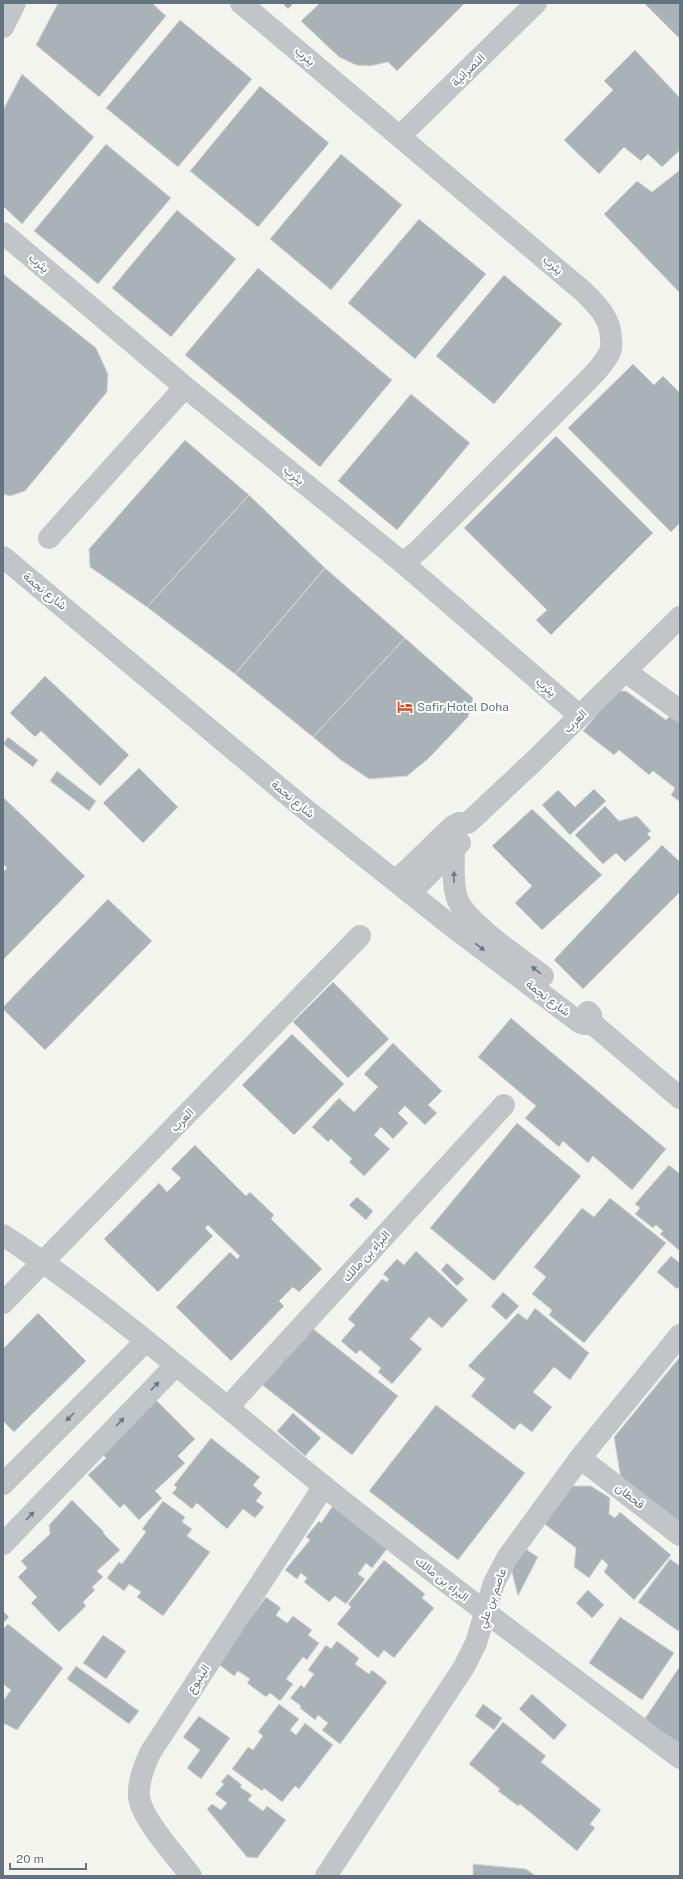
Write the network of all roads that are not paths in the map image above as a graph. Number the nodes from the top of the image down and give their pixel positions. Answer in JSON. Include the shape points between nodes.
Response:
{"nodes":[{"id":1,"x":15,"y":3,"type":"edge"},
{"id":2,"x":241,"y":3,"type":"edge"},
{"id":3,"x":536,"y":3,"type":"edge"},
{"id":4,"x":3,"y":27,"type":"edge"},
{"id":5,"x":400,"y":136,"type":"junction"},
{"id":6,"x":3,"y":233,"type":"edge"},
{"id":7,"x":185,"y":386,"type":"junction"},
{"id":8,"x":49,"y":538,"type":"dead end"},
{"id":9,"x":3,"y":557,"type":"edge"},
{"id":10,"x":403,"y":563,"type":"junction"},
{"id":11,"x":680,"y":617,"type":"edge"},
{"id":12,"x":625,"y":671,"type":"junction"},
{"id":13,"x":680,"y":711,"type":"edge"},
{"id":14,"x":580,"y":716,"type":"junction"},
{"id":15,"x":468,"y":823,"type":"junction"},
{"id":16,"x":454,"y":849,"type":"junction"},
{"id":17,"x":403,"y":887,"type":"junction"},
{"id":18,"x":455,"y":916,"type":"junction"},
{"id":19,"x":360,"y":936,"type":"dead end"},
{"id":20,"x":680,"y":1098,"type":"edge"},
{"id":21,"x":504,"y":1105,"type":"dead end"},
{"id":22,"x":3,"y":1235,"type":"edge"},
{"id":23,"x":44,"y":1262,"type":"junction"},
{"id":24,"x":3,"y":1303,"type":"edge"},
{"id":25,"x":680,"y":1335,"type":"edge"},
{"id":26,"x":146,"y":1341,"type":"junction"},
{"id":27,"x":176,"y":1365,"type":"junction"},
{"id":28,"x":228,"y":1407,"type":"junction"},
{"id":29,"x":580,"y":1458,"type":"junction"},
{"id":30,"x":3,"y":1484,"type":"edge"},
{"id":31,"x":324,"y":1486,"type":"junction"},
{"id":32,"x":680,"y":1534,"type":"edge"},
{"id":33,"x":3,"y":1544,"type":"edge"},
{"id":34,"x":486,"y":1613,"type":"junction"},
{"id":35,"x":680,"y":1758,"type":"edge"},
{"id":36,"x":191,"y":1876,"type":"edge"},
{"id":37,"x":326,"y":1876,"type":"edge"}],
"edges":[{"from":1,"to":4,"type":"street"},
{"from":2,"to":5,"type":"street","name":"يثرب"},
{"from":3,"to":5,"type":"street","name":"النصرانية"},
{"from":5,"to":10,"type":"street","name":"يثرب","via":[[584,292],[608,319],[611,336],[611,350],[590,379]]},
{"from":6,"to":7,"type":"street","name":"يثرب"},
{"from":7,"to":8,"type":"street"},
{"from":7,"to":10,"type":"street","name":"يثرب"},
{"from":9,"to":17,"type":"street","name":"شارع نجمة","via":[[300,805]]},
{"from":10,"to":14,"type":"street","name":"يثرب"},
{"from":11,"to":12,"type":"street","name":"العرب"},
{"from":12,"to":13,"type":"street"},
{"from":12,"to":14,"type":"street","name":"العرب"},
{"from":14,"to":15,"type":"street","name":"العرب"},
{"from":15,"to":16,"type":"street","name":"العرب","via":[[468,833]]},
{"from":15,"to":17,"type":"street","name":"العرب","via":[[453,826]]},
{"from":16,"to":17,"type":"street","name":"العرب"},
{"from":18,"to":16,"type":"street","one_way":true,"via":[[457,900],[454,886]]},
{"from":17,"to":18,"type":"street","name":"شارع نجمة"},
{"from":18,"to":20,"type":"street","name":"شارع نجمة","via":[[579,1022],[593,1024]]},
{"from":19,"to":23,"type":"street","name":"العرب"},
{"from":21,"to":28,"type":"street","name":"البراء بن مالك"},
{"from":22,"to":23,"type":"street","name":"البراء بن مالك"},
{"from":23,"to":24,"type":"street","name":"العرب"},
{"from":23,"to":26,"type":"street","name":"البراء بن مالك"},
{"from":25,"to":29,"type":"street","name":"عاصم بن علي"},
{"from":26,"to":27,"type":"street","name":"البراء بن مالك"},
{"from":26,"to":30,"type":"street","one_way":true},
{"from":27,"to":28,"type":"street","name":"البراء بن مالك"},
{"from":33,"to":27,"type":"street","one_way":true},
{"from":28,"to":31,"type":"street","name":"البراء بن مالك"},
{"from":29,"to":32,"type":"street","name":"قحطان"},
{"from":29,"to":34,"type":"street","name":"عاصم بن علي","via":[[507,1558],[494,1583]]},
{"from":31,"to":34,"type":"street","name":"البراء بن مالك"},
{"from":31,"to":36,"type":"street","name":"الينبوع","via":[[150,1753],[140,1776],[139,1798],[150,1823]]},
{"from":34,"to":35,"type":"street","name":"البراء بن مالك"},
{"from":34,"to":37,"type":"street","name":"عاصم بن علي","via":[[476,1644],[460,1673]]}]}
